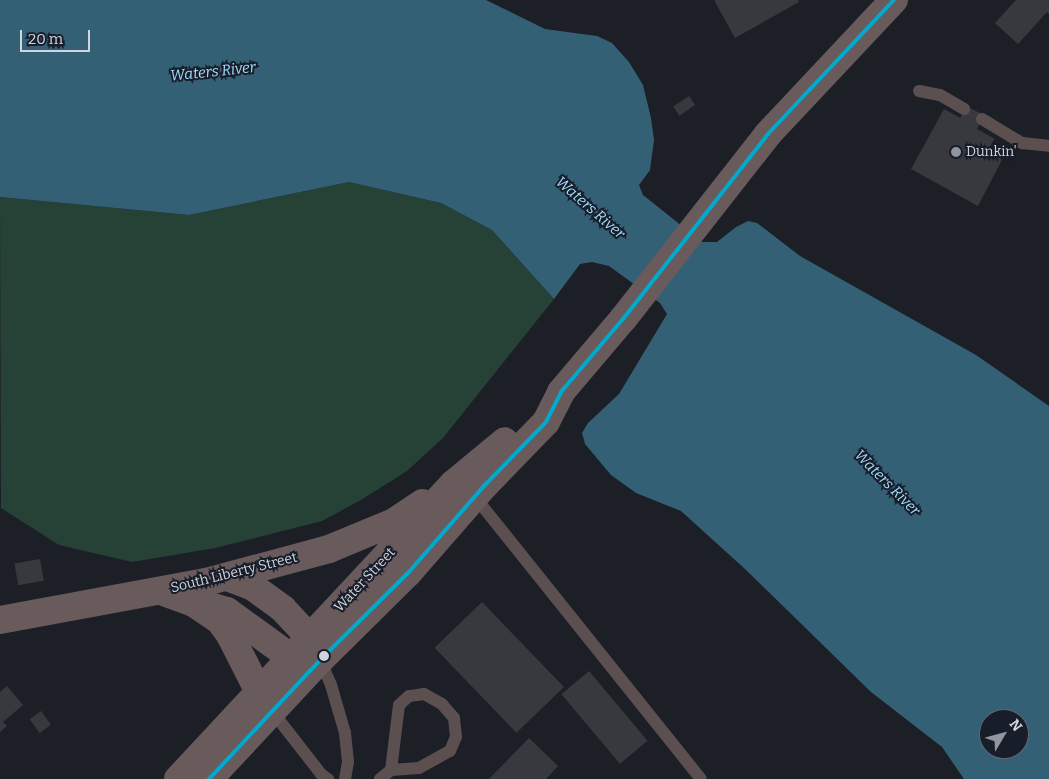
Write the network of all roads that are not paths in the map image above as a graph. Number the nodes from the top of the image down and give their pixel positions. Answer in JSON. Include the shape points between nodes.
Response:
{"nodes":[{"id":1,"x":894,"y":0,"type":"edge"},
{"id":2,"x":919,"y":91,"type":"dead end"},
{"id":3,"x":964,"y":109,"type":"dead end"},
{"id":4,"x":982,"y":119,"type":"dead end"},
{"id":5,"x":1049,"y":146,"type":"edge"},
{"id":6,"x":464,"y":490,"type":"junction"},
{"id":7,"x":226,"y":577,"type":"junction"},
{"id":8,"x":159,"y":591,"type":"junction"},
{"id":9,"x":192,"y":602,"type":"junction"},
{"id":10,"x":0,"y":620,"type":"edge"},
{"id":11,"x":308,"y":653,"type":"junction"},
{"id":12,"x":266,"y":702,"type":"junction"},
{"id":13,"x":391,"y":770,"type":"junction"},
{"id":14,"x":178,"y":779,"type":"edge"},
{"id":15,"x":209,"y":779,"type":"edge"},
{"id":16,"x":328,"y":779,"type":"edge"},
{"id":17,"x":345,"y":779,"type":"edge"},
{"id":18,"x":380,"y":779,"type":"edge"},
{"id":19,"x":701,"y":779,"type":"edge"}],
"edges":[{"from":1,"to":6,"type":"main road","name":"Water Street","via":[[768,134],[623,320],[561,392],[546,422]]},
{"from":2,"to":3,"type":"lane","via":[[940,95]]},
{"from":4,"to":5,"type":"lane","via":[[1022,143]]},
{"from":6,"to":7,"type":"main road","name":"South Liberty Street","via":[[329,549]]},
{"from":6,"to":11,"type":"main road","name":"Water Street","via":[[408,573]]},
{"from":6,"to":19,"type":"lane"},
{"from":7,"to":8,"type":"main road","name":"South Liberty Street"},
{"from":7,"to":11,"type":"main road","via":[[253,587],[283,610]]},
{"from":8,"to":9,"type":"main road"},
{"from":8,"to":10,"type":"main road","name":"South Liberty Street"},
{"from":9,"to":11,"type":"main road","via":[[228,611]]},
{"from":9,"to":12,"type":"main road","via":[[220,621]]},
{"from":11,"to":12,"type":"main road","name":"Water Street"},
{"from":11,"to":17,"type":"lane","via":[[331,685],[346,733],[348,762]]},
{"from":12,"to":14,"type":"main road","name":"Water Street"},
{"from":12,"to":15,"type":"main road","name":"Water Street"},
{"from":12,"to":16,"type":"lane"},
{"from":13,"to":13,"type":"lane","via":[[418,768],[450,751],[456,737],[454,718],[442,704],[424,694],[409,696],[399,705]]},
{"from":13,"to":18,"type":"lane"}]}
